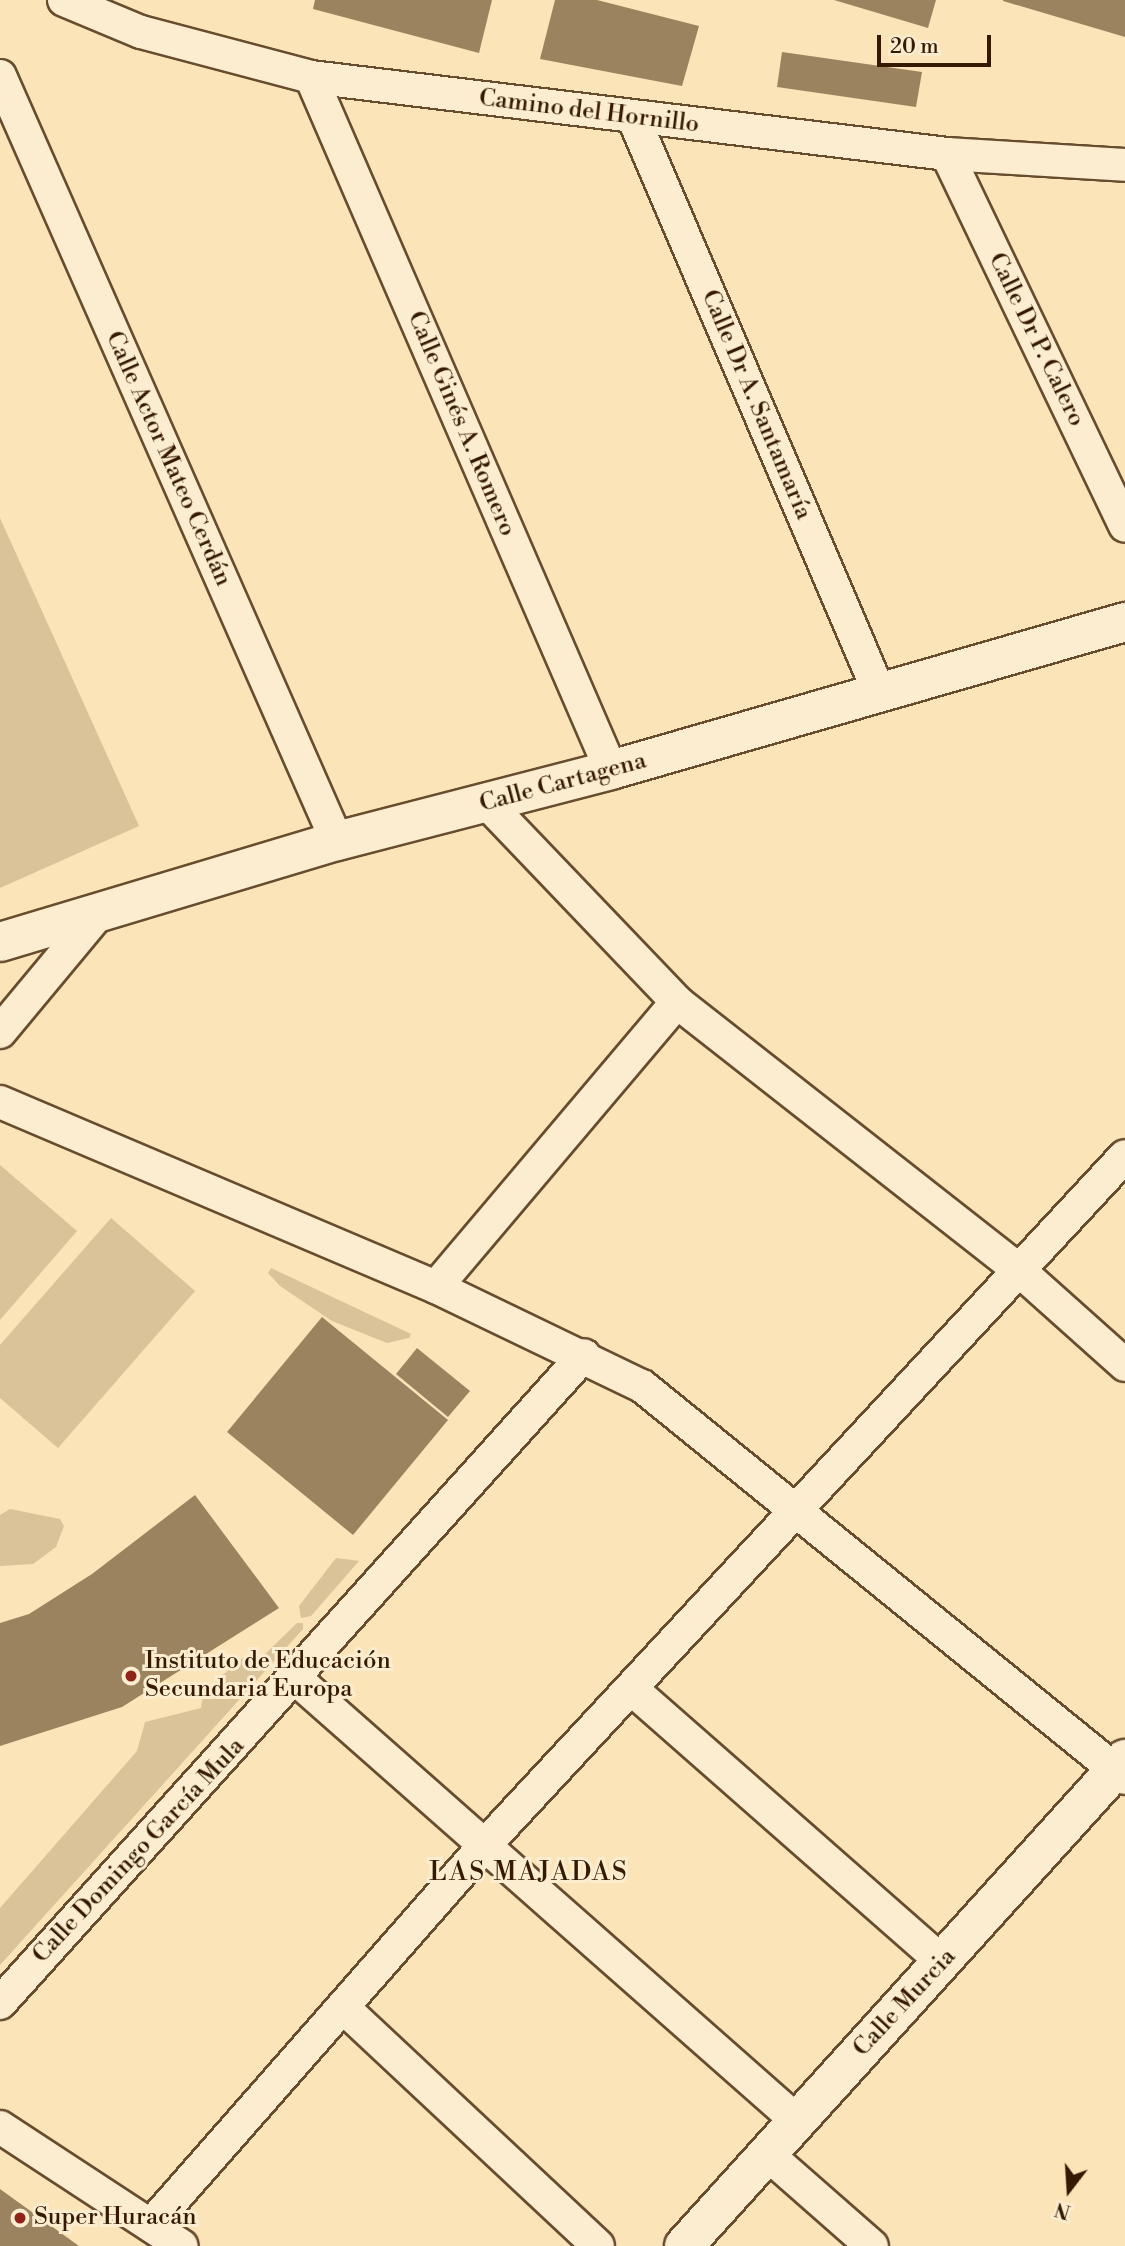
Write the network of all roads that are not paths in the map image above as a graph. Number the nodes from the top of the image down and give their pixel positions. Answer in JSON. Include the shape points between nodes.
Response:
{"nodes":[{"id":1,"x":64,"y":0,"type":"edge"},
{"id":2,"x":0,"y":76,"type":"edge"},
{"id":3,"x":311,"y":77,"type":"junction"},
{"id":4,"x":634,"y":119,"type":"junction"},
{"id":5,"x":947,"y":154,"type":"junction"},
{"id":6,"x":1125,"y":166,"type":"edge"},
{"id":7,"x":1125,"y":526,"type":"edge"},
{"id":8,"x":1125,"y":622,"type":"edge"},
{"id":9,"x":879,"y":692,"type":"junction"},
{"id":10,"x":611,"y":770,"type":"junction"},
{"id":11,"x":488,"y":804,"type":"junction"},
{"id":12,"x":337,"y":841,"type":"junction"},
{"id":13,"x":98,"y":914,"type":"junction"},
{"id":14,"x":0,"y":942,"type":"edge"},
{"id":15,"x":677,"y":1002,"type":"junction"},
{"id":16,"x":0,"y":1032,"type":"edge"},
{"id":17,"x":0,"y":1102,"type":"edge"},
{"id":18,"x":1125,"y":1156,"type":"edge"},
{"id":19,"x":1020,"y":1271,"type":"junction"},
{"id":20,"x":436,"y":1287,"type":"junction"},
{"id":21,"x":584,"y":1355,"type":"junction"},
{"id":22,"x":1125,"y":1365,"type":"edge"},
{"id":23,"x":794,"y":1511,"type":"junction"},
{"id":24,"x":296,"y":1679,"type":"junction"},
{"id":25,"x":634,"y":1691,"type":"junction"},
{"id":26,"x":1122,"y":1769,"type":"edge"},
{"id":27,"x":485,"y":1845,"type":"junction"},
{"id":28,"x":943,"y":1962,"type":"junction"},
{"id":29,"x":0,"y":2003,"type":"edge"},
{"id":30,"x":346,"y":2010,"type":"junction"},
{"id":31,"x":796,"y":2120,"type":"junction"},
{"id":32,"x":0,"y":2127,"type":"edge"},
{"id":33,"x":766,"y":2153,"type":"junction"},
{"id":34,"x":151,"y":2225,"type":"junction"},
{"id":35,"x":182,"y":2246,"type":"edge"},
{"id":36,"x":598,"y":2246,"type":"edge"},
{"id":37,"x":684,"y":2246,"type":"edge"},
{"id":38,"x":872,"y":2246,"type":"edge"}],
"edges":[{"from":1,"to":3,"type":"street","name":"Camino del Hornillo","via":[[141,32]]},
{"from":2,"to":12,"type":"street","name":"Calle Actor Mateo Cerdán"},
{"from":3,"to":4,"type":"street","name":"Camino del Hornillo"},
{"from":3,"to":10,"type":"street","name":"Calle Ginés A. Romero"},
{"from":4,"to":5,"type":"street","name":"Camino del Hornillo"},
{"from":4,"to":9,"type":"street","name":"Calle Dr A. Santamaría"},
{"from":5,"to":6,"type":"street","name":"Camino del Hornillo"},
{"from":5,"to":7,"type":"street","name":"Calle Dr P. Calero"},
{"from":8,"to":9,"type":"main road","name":"Calle Cartagena"},
{"from":9,"to":10,"type":"main road","name":"Calle Cartagena"},
{"from":10,"to":11,"type":"main road","name":"Calle Cartagena"},
{"from":11,"to":12,"type":"main road","name":"Calle Cartagena"},
{"from":11,"to":15,"type":"street"},
{"from":12,"to":13,"type":"main road","name":"Calle Cartagena"},
{"from":13,"to":14,"type":"main road","name":"Calle Cartagena"},
{"from":13,"to":16,"type":"street"},
{"from":15,"to":19,"type":"street"},
{"from":15,"to":20,"type":"street"},
{"from":17,"to":20,"type":"street"},
{"from":18,"to":19,"type":"street"},
{"from":19,"to":22,"type":"street"},
{"from":19,"to":23,"type":"street"},
{"from":20,"to":21,"type":"street"},
{"from":21,"to":23,"type":"street","via":[[642,1387]]},
{"from":21,"to":24,"type":"street","name":"Calle Domingo García Mula"},
{"from":23,"to":25,"type":"street"},
{"from":23,"to":26,"type":"street"},
{"from":24,"to":27,"type":"street"},
{"from":24,"to":29,"type":"street","name":"Calle Domingo García Mula"},
{"from":25,"to":27,"type":"street"},
{"from":25,"to":28,"type":"street"},
{"from":26,"to":28,"type":"main road","name":"Calle Murcia"},
{"from":27,"to":30,"type":"street"},
{"from":27,"to":31,"type":"street"},
{"from":28,"to":31,"type":"main road","name":"Calle Murcia"},
{"from":30,"to":34,"type":"street"},
{"from":30,"to":36,"type":"street"},
{"from":31,"to":33,"type":"main road","name":"Calle Murcia"},
{"from":32,"to":34,"type":"street"},
{"from":33,"to":37,"type":"main road","name":"Calle Murcia"},
{"from":33,"to":38,"type":"street"},
{"from":34,"to":35,"type":"street"}]}
